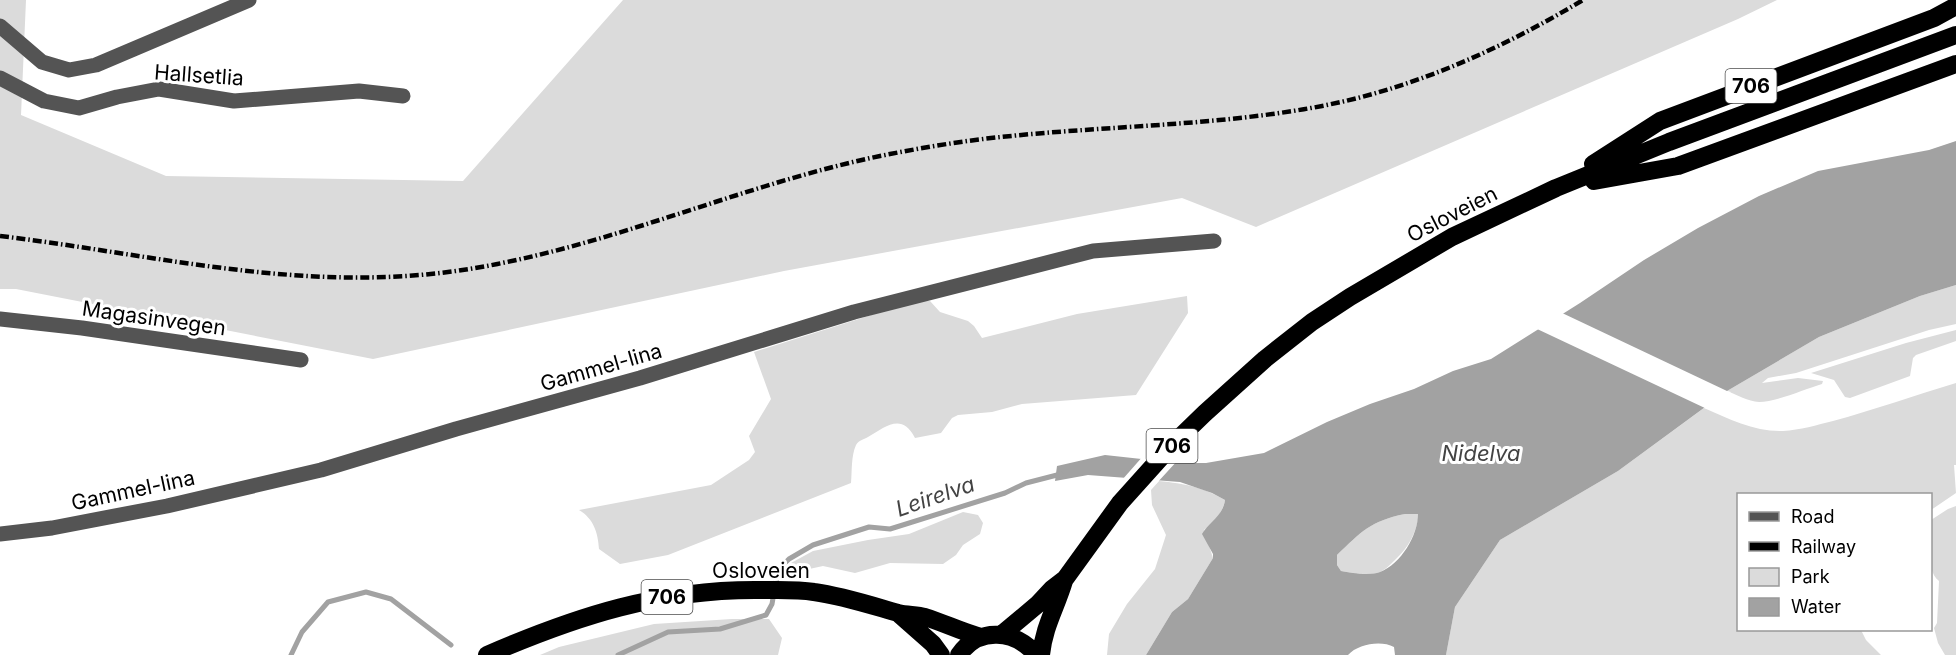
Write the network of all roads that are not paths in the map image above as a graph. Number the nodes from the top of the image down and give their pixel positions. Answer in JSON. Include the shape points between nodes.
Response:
{"nodes":[{"id":1,"x":239,"y":2,"type":"edge"},
{"id":2,"x":1956,"y":6,"type":"edge"},
{"id":3,"x":0,"y":26,"type":"edge"},
{"id":4,"x":1956,"y":35,"type":"edge"},
{"id":5,"x":1956,"y":64,"type":"edge"},
{"id":6,"x":0,"y":78,"type":"edge"},
{"id":7,"x":403,"y":96,"type":"dead end"},
{"id":8,"x":1556,"y":188,"type":"junction"},
{"id":9,"x":1214,"y":241,"type":"dead end"},
{"id":10,"x":0,"y":319,"type":"edge"},
{"id":11,"x":301,"y":360,"type":"dead end"},
{"id":12,"x":0,"y":534,"type":"edge"},
{"id":13,"x":1065,"y":579,"type":"junction"},
{"id":14,"x":897,"y":612,"type":"junction"},
{"id":15,"x":1001,"y":635,"type":"junction"},
{"id":16,"x":981,"y":637,"type":"junction"},
{"id":17,"x":487,"y":655,"type":"edge"},
{"id":18,"x":941,"y":655,"type":"edge"},
{"id":19,"x":959,"y":655,"type":"edge"},
{"id":20,"x":1036,"y":655,"type":"edge"},
{"id":21,"x":1041,"y":655,"type":"edge"}],
"edges":[{"from":1,"to":3,"type":"street","via":[[96,64],[69,70],[42,62]]},
{"from":2,"to":8,"type":"highway","number":"706","via":[[1934,18],[1660,121]]},
{"from":4,"to":8,"type":"highway","name":"Osloveien","number":"706"},
{"from":5,"to":8,"type":"highway","number":"706","via":[[1678,166]]},
{"from":6,"to":7,"type":"street","name":"Hallsetlia","via":[[44,101],[79,108],[159,89],[234,101],[359,90]]},
{"from":8,"to":13,"type":"highway","name":"Osloveien","number":"706","via":[[1403,265],[1322,316],[1265,359],[1173,444],[1120,503]]},
{"from":9,"to":12,"type":"street","name":"Gammel-lina","via":[[1093,251],[854,312],[321,470],[167,506]]},
{"from":10,"to":11,"type":"street","name":"Magasinvegen"},
{"from":13,"to":15,"type":"highway","name":"Osloveien","number":"706"},
{"from":13,"to":21,"type":"highway","name":"Osloveien","number":"706","via":[[1048,622]]},
{"from":14,"to":16,"type":"highway","name":"Osloveien","number":"706"},
{"from":14,"to":17,"type":"highway","name":"Osloveien","number":"706","via":[[814,592],[732,590],[617,607]]},
{"from":14,"to":18,"type":"highway","name":"Osloveien","number":"706"},
{"from":15,"to":16,"type":"highway","number":"706"},
{"from":15,"to":20,"type":"highway","number":"706","via":[[1017,638]]},
{"from":16,"to":19,"type":"highway"}]}
